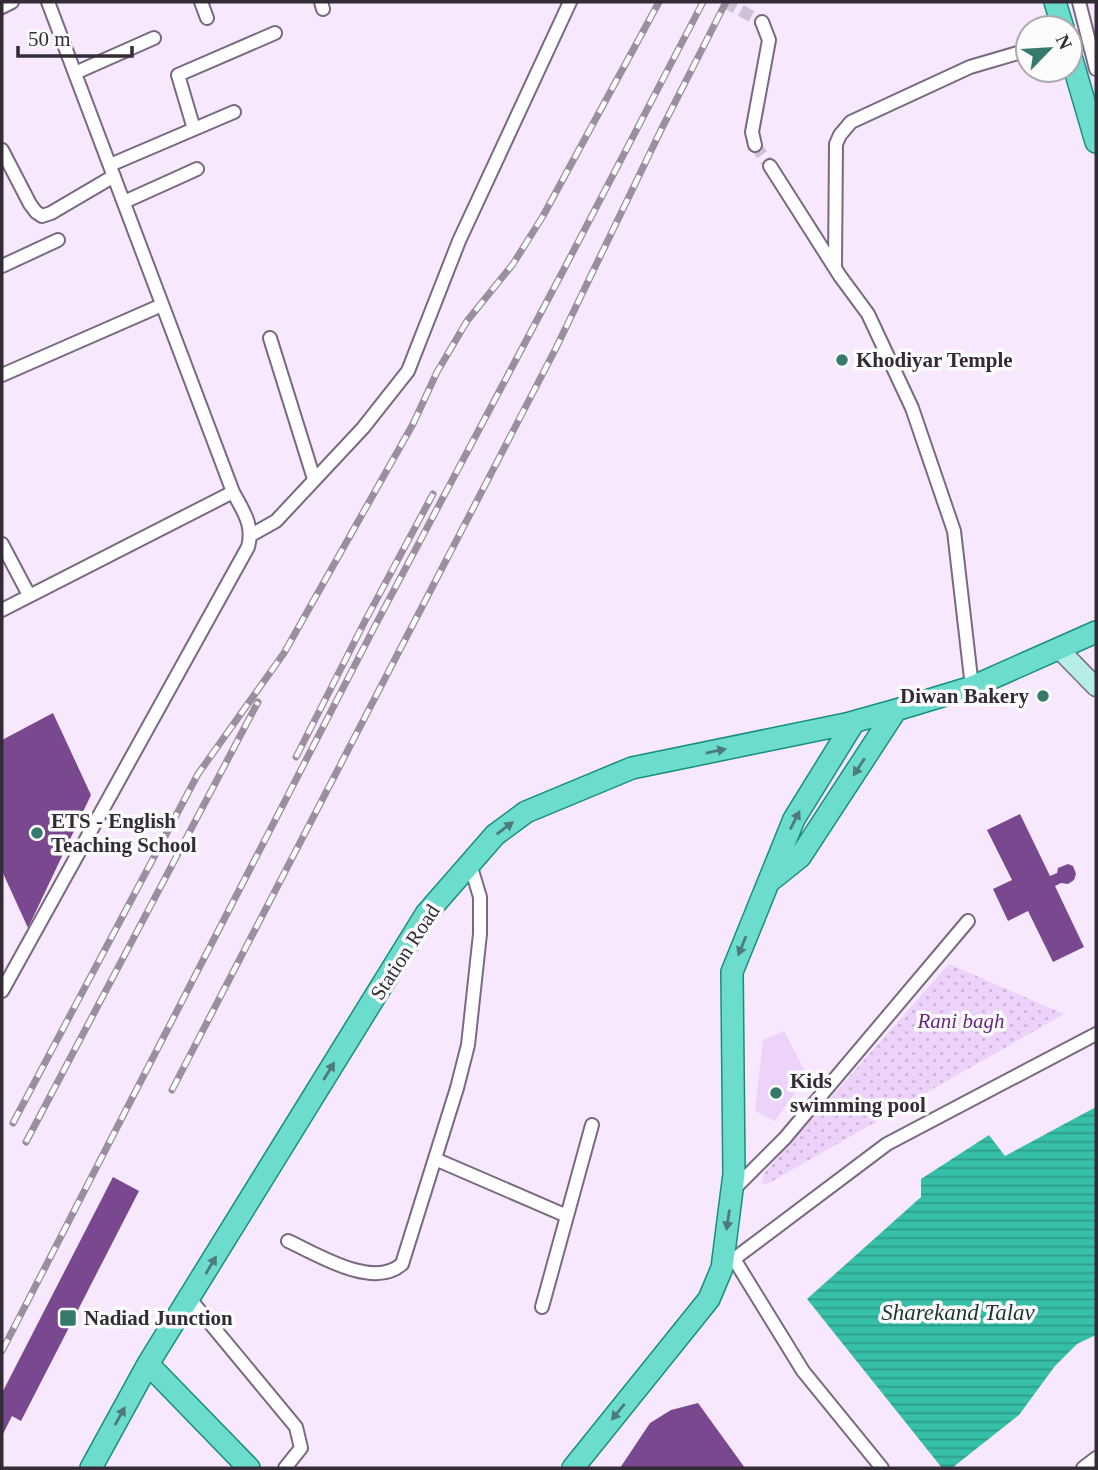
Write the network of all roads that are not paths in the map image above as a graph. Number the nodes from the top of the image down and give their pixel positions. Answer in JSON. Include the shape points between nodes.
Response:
{"nodes":[{"id":1,"x":12,"y":2,"type":"edge"},
{"id":2,"x":48,"y":2,"type":"edge"},
{"id":3,"x":201,"y":2,"type":"edge"},
{"id":4,"x":570,"y":2,"type":"edge"},
{"id":5,"x":1079,"y":2,"type":"edge"},
{"id":6,"x":2,"y":7,"type":"edge"},
{"id":7,"x":207,"y":18,"type":"dead end"},
{"id":8,"x":762,"y":22,"type":"dead end"},
{"id":9,"x":275,"y":33,"type":"dead end"},
{"id":10,"x":154,"y":38,"type":"dead end"},
{"id":11,"x":1014,"y":54,"type":"edge"},
{"id":12,"x":1096,"y":69,"type":"edge"},
{"id":13,"x":75,"y":73,"type":"junction"},
{"id":14,"x":1079,"y":84,"type":"edge"},
{"id":15,"x":234,"y":113,"type":"dead end"},
{"id":16,"x":194,"y":129,"type":"junction"},
{"id":17,"x":1096,"y":142,"type":"edge"},
{"id":18,"x":755,"y":145,"type":"tunnel mouth"},
{"id":19,"x":2,"y":150,"type":"edge"},
{"id":20,"x":770,"y":166,"type":"tunnel mouth"},
{"id":21,"x":197,"y":169,"type":"dead end"},
{"id":22,"x":112,"y":171,"type":"junction"},
{"id":23,"x":124,"y":202,"type":"junction"},
{"id":24,"x":58,"y":240,"type":"dead end"},
{"id":25,"x":2,"y":266,"type":"edge"},
{"id":26,"x":835,"y":268,"type":"junction"},
{"id":27,"x":162,"y":305,"type":"junction"},
{"id":28,"x":270,"y":338,"type":"dead end"},
{"id":29,"x":2,"y":375,"type":"edge"},
{"id":30,"x":314,"y":480,"type":"junction"},
{"id":31,"x":233,"y":492,"type":"junction"},
{"id":32,"x":251,"y":535,"type":"junction"},
{"id":33,"x":2,"y":544,"type":"edge"},
{"id":34,"x":29,"y":595,"type":"junction"},
{"id":35,"x":2,"y":610,"type":"edge"},
{"id":36,"x":1093,"y":629,"type":"edge"},
{"id":37,"x":1058,"y":648,"type":"junction"},
{"id":38,"x":972,"y":687,"type":"junction"},
{"id":39,"x":1096,"y":687,"type":"edge"},
{"id":40,"x":896,"y":710,"type":"junction"},
{"id":41,"x":854,"y":722,"type":"junction"},
{"id":42,"x":470,"y":864,"type":"junction"},
{"id":43,"x":768,"y":883,"type":"junction"},
{"id":44,"x":968,"y":921,"type":"dead end"},
{"id":45,"x":2,"y":991,"type":"edge"},
{"id":46,"x":1096,"y":1034,"type":"edge"},
{"id":47,"x":592,"y":1125,"type":"dead end"},
{"id":48,"x":435,"y":1159,"type":"junction"},
{"id":49,"x":732,"y":1191,"type":"junction"},
{"id":50,"x":567,"y":1216,"type":"junction"},
{"id":51,"x":288,"y":1241,"type":"dead end"},
{"id":52,"x":728,"y":1263,"type":"junction"},
{"id":53,"x":190,"y":1299,"type":"junction"},
{"id":54,"x":542,"y":1307,"type":"dead end"},
{"id":55,"x":148,"y":1364,"type":"junction"},
{"id":56,"x":1096,"y":1458,"type":"edge"},
{"id":57,"x":91,"y":1468,"type":"edge"},
{"id":58,"x":249,"y":1468,"type":"edge"},
{"id":59,"x":285,"y":1468,"type":"edge"},
{"id":60,"x":573,"y":1468,"type":"edge"},
{"id":61,"x":882,"y":1468,"type":"edge"},
{"id":62,"x":1083,"y":1468,"type":"edge"}],
"edges":[{"from":1,"to":6,"type":"street"},
{"from":2,"to":13,"type":"street"},
{"from":3,"to":7,"type":"street"},
{"from":4,"to":30,"type":"street","via":[[458,241],[408,371]]},
{"from":5,"to":12,"type":"street"},
{"from":8,"to":18,"type":"street","via":[[769,40],[752,132]]},
{"from":9,"to":16,"type":"street","via":[[178,75]]},
{"from":10,"to":13,"type":"street"},
{"from":11,"to":26,"type":"street","via":[[970,66],[845,128],[835,154]]},
{"from":13,"to":22,"type":"street"},
{"from":14,"to":17,"type":"main road"},
{"from":15,"to":16,"type":"street"},
{"from":16,"to":22,"type":"street"},
{"from":19,"to":22,"type":"street","via":[[30,204],[42,216]]},
{"from":20,"to":26,"type":"street"},
{"from":21,"to":23,"type":"street"},
{"from":22,"to":23,"type":"street"},
{"from":23,"to":27,"type":"street"},
{"from":24,"to":25,"type":"street"},
{"from":26,"to":38,"type":"street","via":[[868,314],[912,408],[954,531]]},
{"from":27,"to":29,"type":"street"},
{"from":27,"to":31,"type":"street"},
{"from":28,"to":30,"type":"street"},
{"from":30,"to":32,"type":"street","via":[[276,521]]},
{"from":31,"to":32,"type":"street"},
{"from":31,"to":34,"type":"street"},
{"from":32,"to":45,"type":"street"},
{"from":33,"to":34,"type":"street"},
{"from":34,"to":35,"type":"street"},
{"from":36,"to":37,"type":"main road","name":"Station Road"},
{"from":37,"to":38,"type":"main road","name":"Station Road"},
{"from":37,"to":39,"type":"main road"},
{"from":38,"to":40,"type":"main road","name":"Station Road"},
{"from":40,"to":41,"type":"main road","name":"Station Road"},
{"from":40,"to":43,"type":"main road","one_way":true,"via":[[800,857]]},
{"from":42,"to":41,"type":"main road","name":"Station Road","one_way":true,"via":[[495,835],[526,812],[632,768]]},
{"from":43,"to":41,"type":"main road","one_way":true,"via":[[794,819]]},
{"from":42,"to":48,"type":"street","via":[[480,897],[480,934],[468,1045]]},
{"from":53,"to":42,"type":"main road","name":"Station Road","one_way":true,"via":[[426,914]]},
{"from":43,"to":49,"type":"main road","one_way":true,"via":[[732,972]]},
{"from":44,"to":49,"type":"street","via":[[785,1138]]},
{"from":46,"to":52,"type":"street","via":[[887,1144]]},
{"from":47,"to":50,"type":"street"},
{"from":48,"to":50,"type":"street"},
{"from":48,"to":51,"type":"street","via":[[396,1269],[363,1274]]},
{"from":49,"to":52,"type":"main road","one_way":true},
{"from":50,"to":54,"type":"street"},
{"from":52,"to":60,"type":"main road","one_way":true,"via":[[709,1299]]},
{"from":52,"to":61,"type":"street","via":[[803,1371]]},
{"from":53,"to":55,"type":"main road","name":"Station Road"},
{"from":53,"to":59,"type":"street","via":[[296,1427],[301,1448]]},
{"from":57,"to":55,"type":"main road","name":"Station Road","one_way":true},
{"from":55,"to":58,"type":"main road"},
{"from":56,"to":62,"type":"street"}]}
